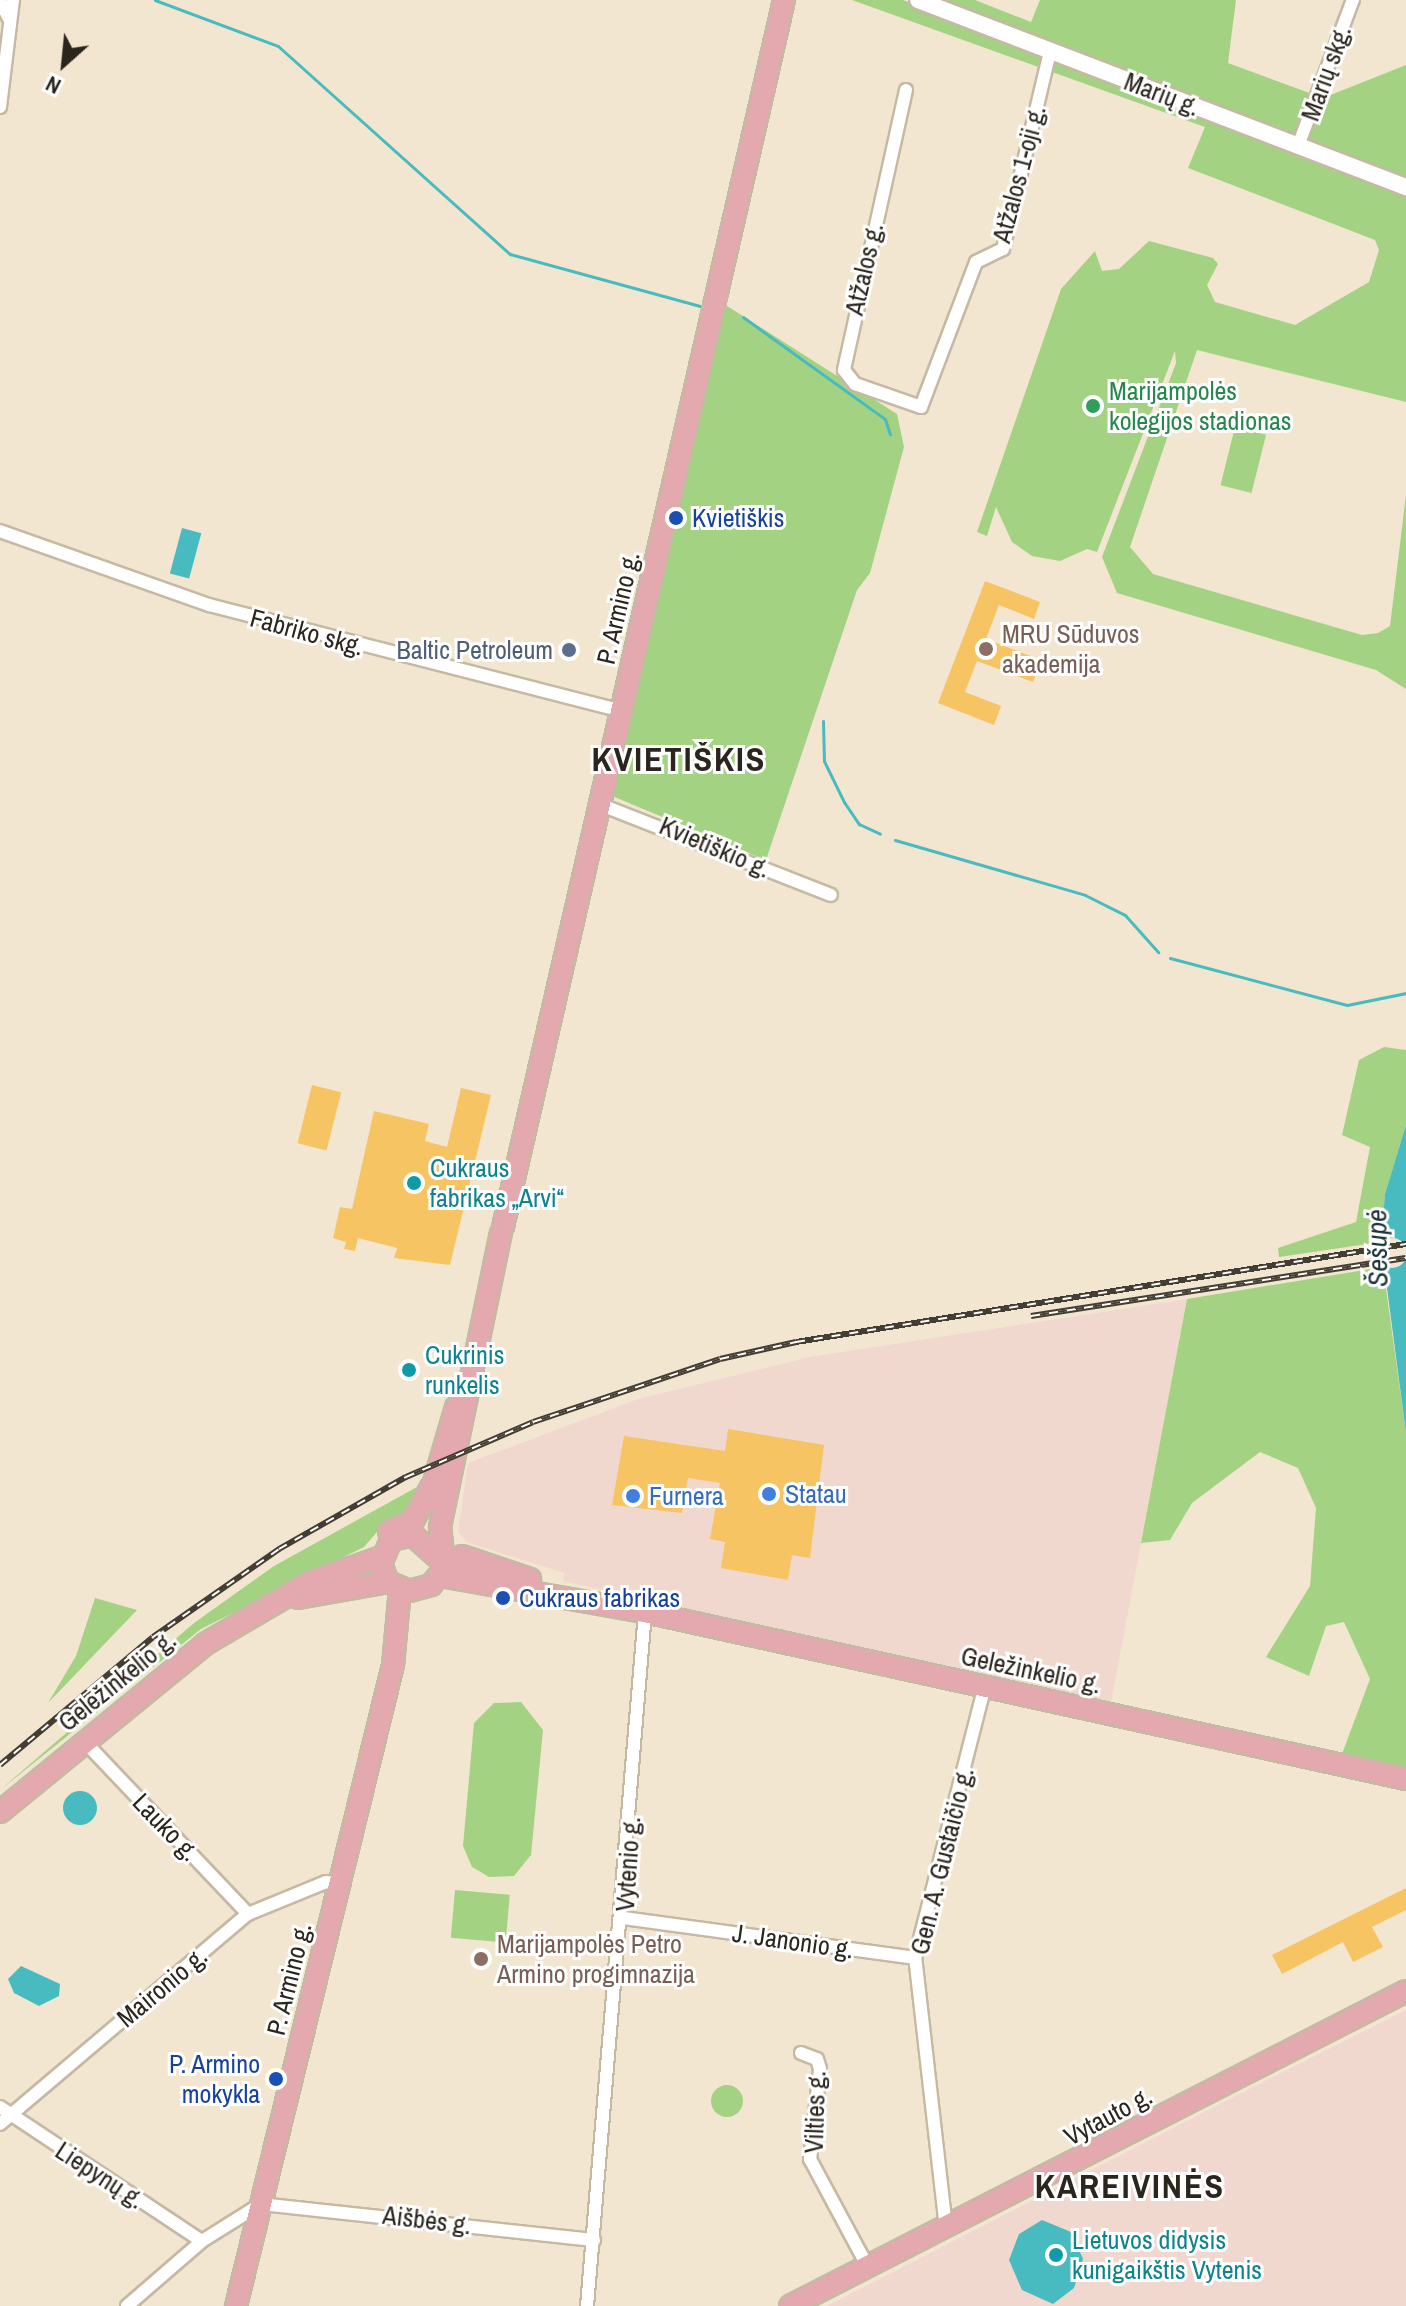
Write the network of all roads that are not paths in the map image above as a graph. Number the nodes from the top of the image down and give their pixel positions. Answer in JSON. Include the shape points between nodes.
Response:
{"nodes":[{"id":1,"x":784,"y":0,"type":"edge"},
{"id":2,"x":918,"y":0,"type":"edge"},
{"id":3,"x":1353,"y":0,"type":"edge"},
{"id":4,"x":5,"y":7,"type":"edge"},
{"id":5,"x":1050,"y":51,"type":"junction"},
{"id":6,"x":906,"y":90,"type":"dead end"},
{"id":7,"x":0,"y":107,"type":"edge"},
{"id":8,"x":1298,"y":146,"type":"junction"},
{"id":9,"x":1406,"y":187,"type":"edge"},
{"id":10,"x":915,"y":405,"type":"joint"},
{"id":11,"x":0,"y":531,"type":"edge"},
{"id":12,"x":621,"y":711,"type":"junction"},
{"id":13,"x":599,"y":804,"type":"junction"},
{"id":14,"x":831,"y":895,"type":"dead end"},
{"id":15,"x":439,"y":1490,"type":"junction"},
{"id":16,"x":416,"y":1566,"type":"junction"},
{"id":17,"x":309,"y":1589,"type":"junction"},
{"id":18,"x":645,"y":1612,"type":"junction"},
{"id":19,"x":985,"y":1686,"type":"junction"},
{"id":20,"x":83,"y":1740,"type":"junction"},
{"id":21,"x":1406,"y":1779,"type":"edge"},
{"id":22,"x":0,"y":1812,"type":"edge"},
{"id":23,"x":339,"y":1884,"type":"junction"},
{"id":24,"x":248,"y":1914,"type":"junction"},
{"id":25,"x":624,"y":1918,"type":"junction"},
{"id":26,"x":915,"y":1958,"type":"junction"},
{"id":27,"x":1406,"y":1991,"type":"edge"},
{"id":28,"x":801,"y":2053,"type":"dead end"},
{"id":29,"x":3,"y":2116,"type":"edge"},
{"id":30,"x":261,"y":2204,"type":"junction"},
{"id":31,"x":946,"y":2228,"type":"junction"},
{"id":32,"x":594,"y":2240,"type":"junction"},
{"id":33,"x":202,"y":2241,"type":"junction"},
{"id":34,"x":868,"y":2267,"type":"junction"},
{"id":35,"x":127,"y":2306,"type":"edge"},
{"id":36,"x":236,"y":2306,"type":"edge"},
{"id":37,"x":587,"y":2306,"type":"edge"},
{"id":38,"x":790,"y":2306,"type":"edge"}],
"edges":[{"from":1,"to":12,"type":"main road","name":"P. Armino g."},
{"from":2,"to":5,"type":"street","name":"Marių g."},
{"from":3,"to":8,"type":"street","name":"Marių skg."},
{"from":4,"to":7,"type":"street"},
{"from":5,"to":8,"type":"street","name":"Marių g."},
{"from":5,"to":10,"type":"street","name":"Atžalos 1-oji g.","via":[[1003,249],[976,262],[930,399]]},
{"from":6,"to":10,"type":"street","name":"Atžalos g.","via":[[844,370],[855,384]]},
{"from":8,"to":9,"type":"street","name":"Marių g."},
{"from":11,"to":12,"type":"street","name":"Fabriko skg.","via":[[209,605]]},
{"from":12,"to":13,"type":"main road","name":"P. Armino g."},
{"from":13,"to":14,"type":"street","name":"Kvietiškio g."},
{"from":13,"to":15,"type":"main road","name":"P. Armino g."},
{"from":15,"to":16,"type":"main road","name":"P. Armino g."},
{"from":15,"to":16,"type":"main road","name":"P. Armino g."},
{"from":15,"to":17,"type":"main road","via":[[410,1522]]},
{"from":16,"to":17,"type":"main road","name":"Geležinkelio g."},
{"from":16,"to":18,"type":"main road","name":"Geležinkelio g."},
{"from":16,"to":18,"type":"main road","name":"Geležinkelio g.","via":[[514,1575]]},
{"from":16,"to":23,"type":"main road","name":"P. Armino g."},
{"from":17,"to":20,"type":"main road","name":"Geležinkelio g.","via":[[205,1644]]},
{"from":18,"to":19,"type":"main road","name":"Geležinkelio g."},
{"from":18,"to":25,"type":"street","name":"Vytenio g."},
{"from":19,"to":21,"type":"main road","name":"Geležinkelio g."},
{"from":19,"to":26,"type":"street","name":"Gen. A. Gustaičio g."},
{"from":20,"to":22,"type":"main road","name":"Geležinkelio g."},
{"from":20,"to":24,"type":"street","name":"Lauko g."},
{"from":23,"to":24,"type":"street","name":"Maironio g.","via":[[326,1882]]},
{"from":23,"to":30,"type":"main road","name":"P. Armino g."},
{"from":24,"to":29,"type":"street","name":"Maironio g."},
{"from":25,"to":26,"type":"street","name":"J. Janonio g."},
{"from":25,"to":32,"type":"street","name":"Vytenio g."},
{"from":26,"to":31,"type":"street","name":"Gen. A. Gustaičio g."},
{"from":27,"to":31,"type":"main road","name":"Vytauto g."},
{"from":28,"to":34,"type":"street","name":"Vilties g.","via":[[817,2059],[820,2069],[810,2159]]},
{"from":29,"to":33,"type":"street","name":"Liepynų g."},
{"from":30,"to":32,"type":"street","name":"Aišbės g."},
{"from":30,"to":33,"type":"street"},
{"from":30,"to":36,"type":"main road","name":"P. Armino g."},
{"from":31,"to":34,"type":"main road","name":"Vytauto g."},
{"from":32,"to":37,"type":"street","name":"Vytenio g."},
{"from":33,"to":35,"type":"street"},
{"from":34,"to":38,"type":"main road","name":"Vytauto g."}]}
